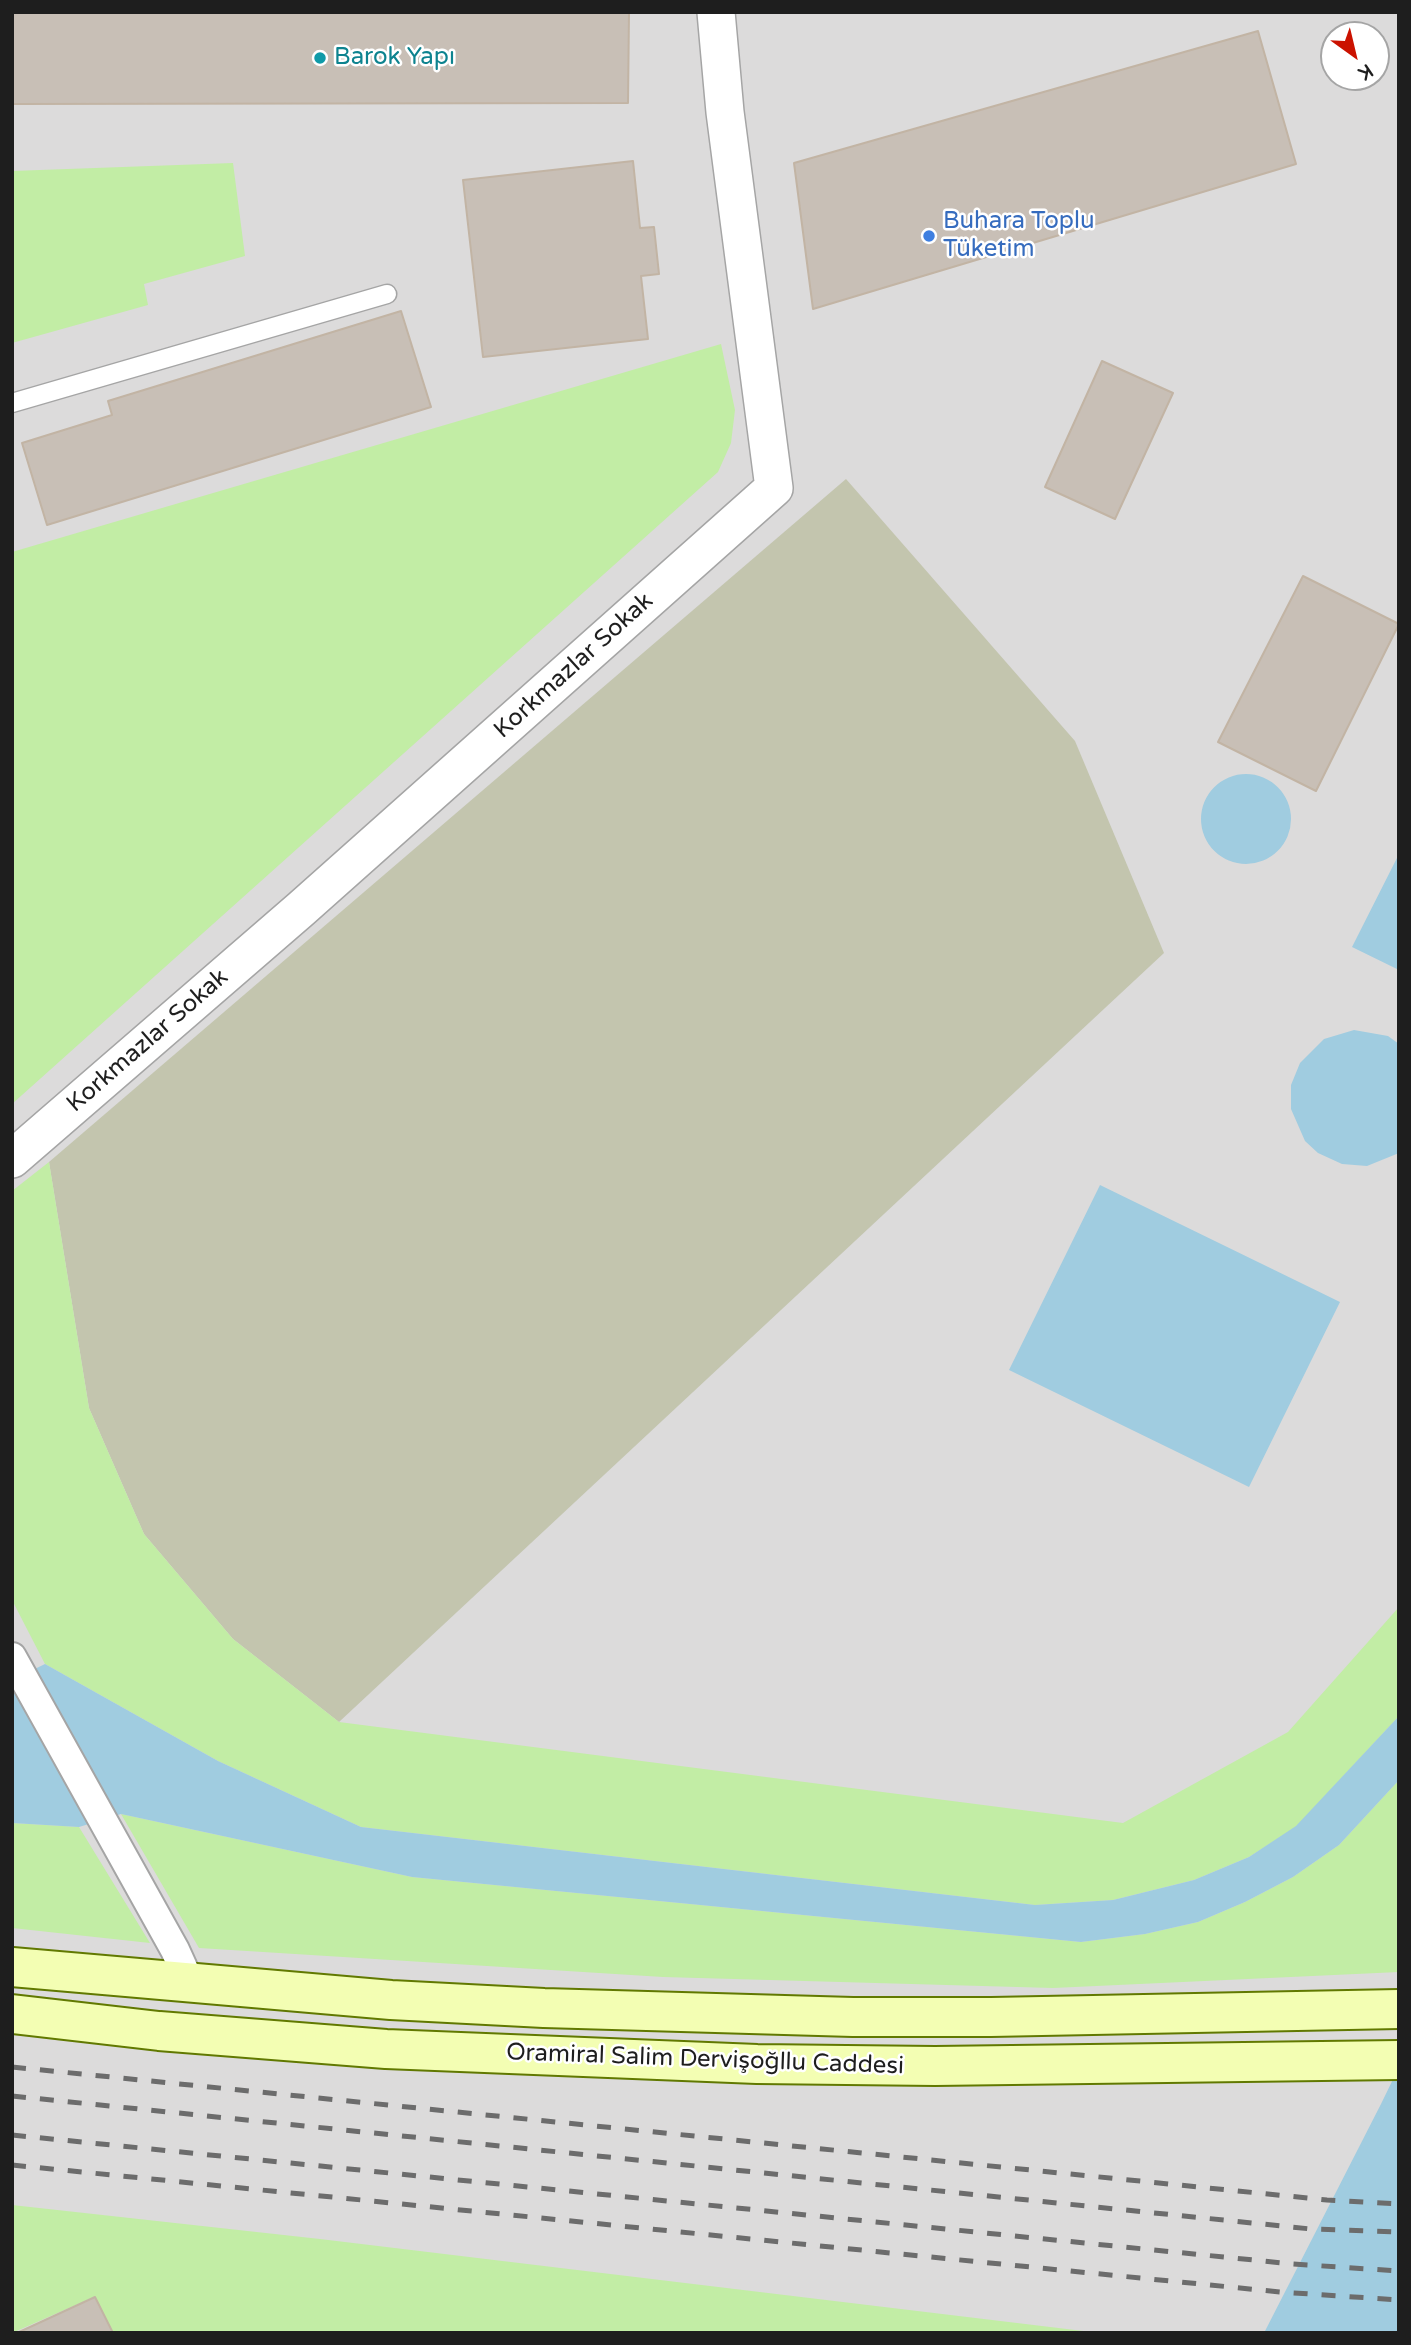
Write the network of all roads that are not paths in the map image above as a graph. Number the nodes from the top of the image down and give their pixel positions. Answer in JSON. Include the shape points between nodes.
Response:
{"nodes":[{"id":1,"x":716,"y":12,"type":"edge"},
{"id":2,"x":387,"y":294,"type":"dead end"},
{"id":3,"x":12,"y":403,"type":"edge"},
{"id":4,"x":12,"y":1159,"type":"edge"},
{"id":5,"x":12,"y":1657,"type":"edge"},
{"id":6,"x":12,"y":1967,"type":"edge"},
{"id":7,"x":183,"y":1967,"type":"junction"},
{"id":8,"x":1399,"y":2009,"type":"edge"},
{"id":9,"x":12,"y":2014,"type":"edge"},
{"id":10,"x":1399,"y":2060,"type":"edge"}],
"edges":[{"from":1,"to":4,"type":"street","name":"Korkmazlar Sokak","via":[[774,488]]},
{"from":2,"to":3,"type":"lane"},
{"from":5,"to":7,"type":"street"},
{"from":6,"to":7,"type":"main road","name":"Oramiral Salim Dervişoğllu Caddesi"},
{"from":7,"to":8,"type":"main road","name":"Oramiral Salim Dervişoğllu Caddesi","via":[[446,2003],[853,2017]]},
{"from":9,"to":10,"type":"main road","name":"Oramiral Salim Dervişoğllu Caddesi","via":[[386,2049],[757,2064]]}]}
